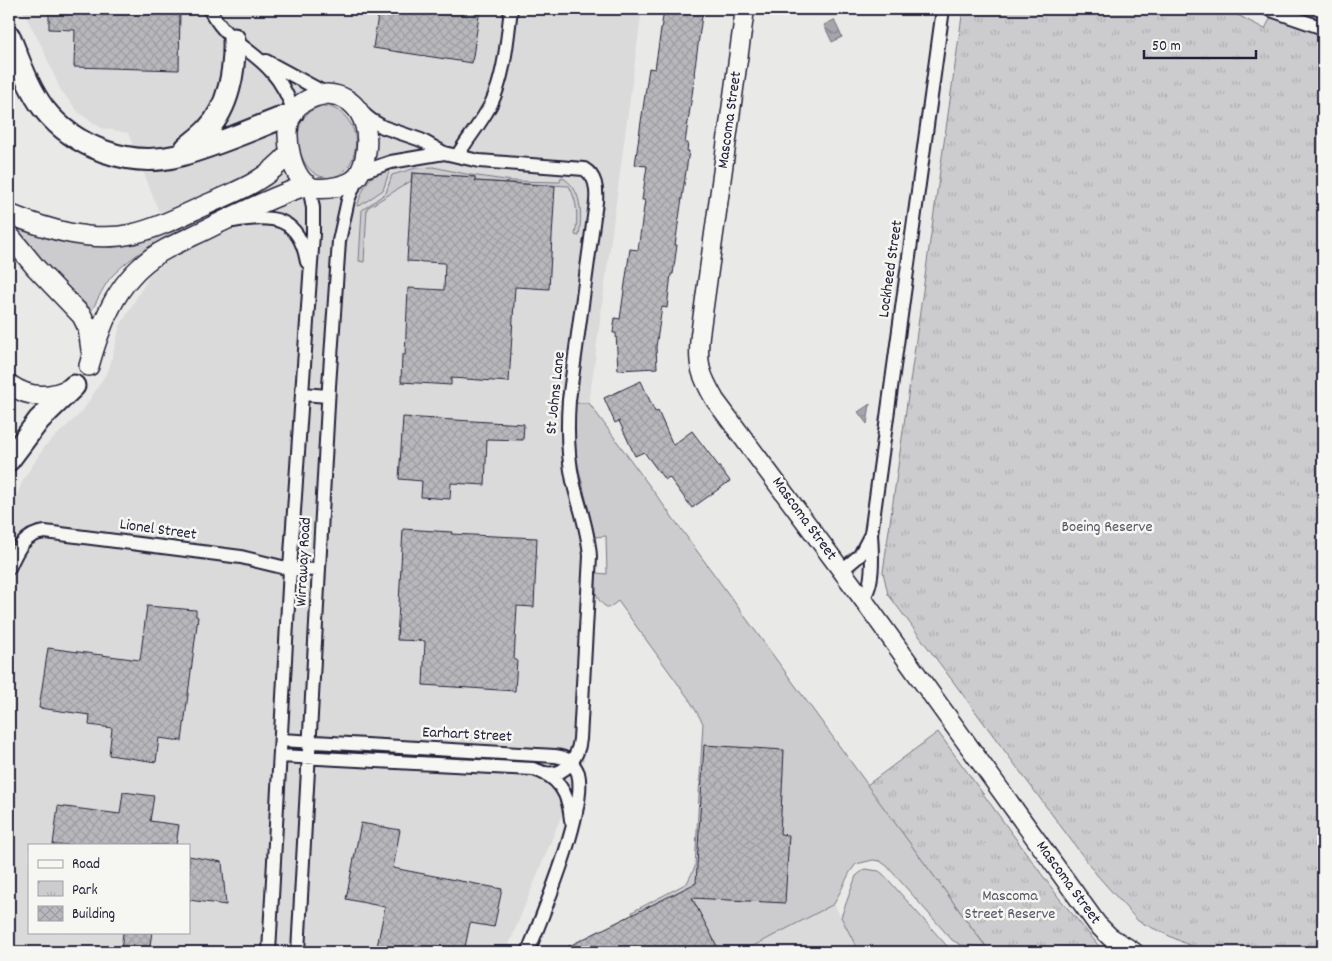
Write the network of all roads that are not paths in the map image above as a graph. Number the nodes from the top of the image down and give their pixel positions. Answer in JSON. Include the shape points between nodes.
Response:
{"nodes":[{"id":1,"x":209,"y":9,"type":"edge"},
{"id":2,"x":511,"y":9,"type":"edge"},
{"id":3,"x":745,"y":9,"type":"edge"},
{"id":4,"x":943,"y":9,"type":"edge"},
{"id":5,"x":1268,"y":9,"type":"edge"},
{"id":6,"x":1323,"y":28,"type":"edge"},
{"id":7,"x":9,"y":36,"type":"edge"},
{"id":8,"x":234,"y":39,"type":"junction"},
{"id":9,"x":257,"y":57,"type":"junction"},
{"id":10,"x":327,"y":94,"type":"junction"},
{"id":11,"x":356,"y":108,"type":"junction"},
{"id":12,"x":293,"y":112,"type":"junction"},
{"id":13,"x":290,"y":152,"type":"junction"},
{"id":14,"x":444,"y":153,"type":"junction"},
{"id":15,"x":176,"y":156,"type":"junction"},
{"id":16,"x":457,"y":156,"type":"junction"},
{"id":17,"x":358,"y":175,"type":"junction"},
{"id":18,"x":309,"y":186,"type":"junction"},
{"id":19,"x":9,"y":214,"type":"edge"},
{"id":20,"x":217,"y":224,"type":"junction"},
{"id":21,"x":9,"y":235,"type":"edge"},
{"id":22,"x":310,"y":274,"type":"junction"},
{"id":23,"x":89,"y":366,"type":"junction"},
{"id":24,"x":9,"y":384,"type":"edge"},
{"id":25,"x":74,"y":386,"type":"junction"},
{"id":26,"x":302,"y":394,"type":"junction"},
{"id":27,"x":328,"y":396,"type":"junction"},
{"id":28,"x":9,"y":460,"type":"edge"},
{"id":29,"x":871,"y":534,"type":"junction"},
{"id":30,"x":9,"y":568,"type":"edge"},
{"id":31,"x":290,"y":569,"type":"junction"},
{"id":32,"x":319,"y":570,"type":"junction"},
{"id":33,"x":841,"y":571,"type":"junction"},
{"id":34,"x":862,"y":598,"type":"junction"},
{"id":35,"x":281,"y":740,"type":"junction"},
{"id":36,"x":310,"y":742,"type":"junction"},
{"id":37,"x":502,"y":752,"type":"junction"},
{"id":38,"x":280,"y":756,"type":"junction"},
{"id":39,"x":309,"y":758,"type":"junction"},
{"id":40,"x":570,"y":762,"type":"junction"},
{"id":41,"x":503,"y":768,"type":"junction"},
{"id":42,"x":546,"y":774,"type":"junction"},
{"id":43,"x":569,"y":837,"type":"junction"},
{"id":44,"x":269,"y":952,"type":"edge"},
{"id":45,"x":298,"y":952,"type":"edge"},
{"id":46,"x":528,"y":952,"type":"edge"},
{"id":47,"x":1134,"y":952,"type":"edge"}],
"edges":[{"from":1,"to":8,"type":"street"},
{"from":2,"to":16,"type":"street","via":[[497,89],[487,111]]},
{"from":3,"to":33,"type":"main road","name":"Mascoma Street","via":[[700,335],[700,370],[715,400]]},
{"from":4,"to":29,"type":"street","name":"Lockheed Street"},
{"from":5,"to":6,"type":"street"},
{"from":7,"to":15,"type":"highway","via":[[42,107],[73,137],[101,150],[138,159]]},
{"from":8,"to":9,"type":"street"},
{"from":8,"to":15,"type":"highway","via":[[233,64],[221,110],[208,129]]},
{"from":9,"to":10,"type":"street"},
{"from":9,"to":12,"type":"street","via":[[281,84]]},
{"from":10,"to":11,"type":"main road","via":[[343,97]]},
{"from":10,"to":12,"type":"main road","via":[[308,100]]},
{"from":11,"to":14,"type":"street","name":"St Johns Lane","via":[[383,127],[421,140]]},
{"from":11,"to":17,"type":"main road","via":[[363,118],[367,139],[366,158]]},
{"from":12,"to":13,"type":"main road","via":[[288,128]]},
{"from":12,"to":15,"type":"highway"},
{"from":13,"to":18,"type":"main road","via":[[302,180]]},
{"from":13,"to":19,"type":"main road","via":[[273,171],[256,182],[164,223],[131,234],[74,234]]},
{"from":14,"to":16,"type":"street","name":"St Johns Lane"},
{"from":14,"to":17,"type":"street","name":"St Johns Lane","via":[[391,162]]},
{"from":16,"to":40,"type":"street","name":"St Johns Lane","via":[[501,164],[580,168],[591,174],[595,185],[596,202],[567,429],[570,465],[587,526],[590,556],[580,739],[578,750]]},
{"from":17,"to":18,"type":"main road","via":[[338,186]]},
{"from":17,"to":27,"type":"street","name":"Wirraway Road","via":[[348,200],[339,241]]},
{"from":18,"to":20,"type":"main road","via":[[260,202]]},
{"from":18,"to":22,"type":"street","name":"Wirraway Road","via":[[314,224]]},
{"from":20,"to":22,"type":"street","name":"Wirraway Road","via":[[260,218],[284,222],[300,236]]},
{"from":20,"to":23,"type":"main road","via":[[164,250],[134,272],[106,314]]},
{"from":21,"to":23,"type":"main road","via":[[82,316],[90,338]]},
{"from":22,"to":26,"type":"street","name":"Wirraway Road"},
{"from":23,"to":25,"type":"main road"},
{"from":24,"to":25,"type":"main road","via":[[24,392],[45,396]]},
{"from":25,"to":28,"type":"highway","via":[[39,420]]},
{"from":26,"to":27,"type":"street"},
{"from":26,"to":31,"type":"street","name":"Wirraway Road"},
{"from":27,"to":32,"type":"street","name":"Wirraway Road"},
{"from":29,"to":33,"type":"street","name":"Lockheed Street","via":[[860,555]]},
{"from":29,"to":34,"type":"street","name":"Lockheed Street","via":[[870,585]]},
{"from":30,"to":31,"type":"street","name":"Lionel Street","via":[[22,542],[31,535],[55,532],[248,558]]},
{"from":31,"to":32,"type":"street","name":"Lionel Street"},
{"from":31,"to":35,"type":"street","name":"Wirraway Road"},
{"from":32,"to":36,"type":"street","name":"Wirraway Road"},
{"from":33,"to":34,"type":"main road","name":"Mascoma Street"},
{"from":34,"to":47,"type":"main road","name":"Mascoma Street","via":[[1097,924],[1110,937]]},
{"from":35,"to":36,"type":"street","name":"Earhart Street"},
{"from":35,"to":38,"type":"street","name":"Wirraway Road"},
{"from":36,"to":37,"type":"street","name":"Earhart Street"},
{"from":36,"to":39,"type":"street","name":"Wirraway Road"},
{"from":37,"to":40,"type":"street","name":"Earhart Street","via":[[558,756]]},
{"from":37,"to":41,"type":"street"},
{"from":38,"to":39,"type":"street","name":"Earhart Street"},
{"from":38,"to":44,"type":"street","name":"Wirraway Road"},
{"from":39,"to":41,"type":"street","name":"Earhart Street"},
{"from":39,"to":45,"type":"street","name":"Wirraway Road"},
{"from":40,"to":42,"type":"street","via":[[565,770]]},
{"from":40,"to":43,"type":"street","via":[[577,772],[580,790]]},
{"from":41,"to":42,"type":"street","name":"Earhart Street"},
{"from":42,"to":43,"type":"street","via":[[558,782],[568,800]]},
{"from":43,"to":46,"type":"street"}]}
